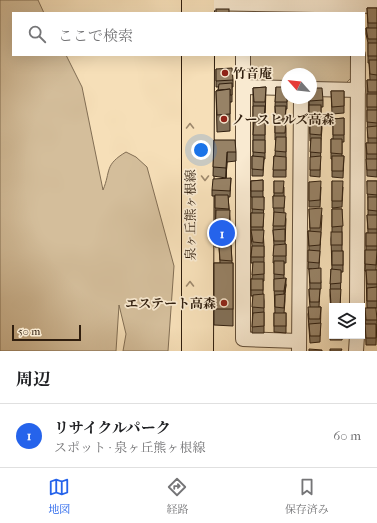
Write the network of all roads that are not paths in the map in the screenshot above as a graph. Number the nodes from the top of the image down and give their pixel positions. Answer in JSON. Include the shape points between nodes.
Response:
{"nodes":[{"id":1,"x":315,"y":2,"type":"edge"},
{"id":2,"x":198,"y":5,"type":"edge"},
{"id":3,"x":377,"y":6,"type":"edge"},
{"id":4,"x":242,"y":8,"type":"edge"},
{"id":5,"x":358,"y":9,"type":"edge"},
{"id":6,"x":191,"y":56,"type":"edge"},
{"id":7,"x":205,"y":56,"type":"edge"},
{"id":8,"x":243,"y":56,"type":"edge"},
{"id":9,"x":358,"y":56,"type":"edge"},
{"id":10,"x":243,"y":87,"type":"junction"},
{"id":11,"x":281,"y":88,"type":"edge"},
{"id":12,"x":317,"y":89,"type":"edge"},
{"id":13,"x":358,"y":90,"type":"junction"},
{"id":14,"x":301,"y":104,"type":"edge"},
{"id":15,"x":357,"y":303,"type":"edge"},
{"id":16,"x":357,"y":339,"type":"edge"},
{"id":17,"x":299,"y":346,"type":"edge"},
{"id":18,"x":191,"y":351,"type":"edge"},
{"id":19,"x":204,"y":351,"type":"edge"},
{"id":20,"x":356,"y":351,"type":"edge"}],
"edges":[{"from":1,"to":4,"type":"street"},
{"from":1,"to":5,"type":"street"},
{"from":2,"to":4,"type":"street"},
{"from":3,"to":5,"type":"street"},
{"from":18,"to":6,"type":"main road","name":"泉ヶ丘熊ヶ根線","one_way":true},
{"from":7,"to":19,"type":"main road","name":"泉ヶ丘熊ヶ根線","one_way":true},
{"from":8,"to":10,"type":"street"},
{"from":9,"to":13,"type":"street"},
{"from":10,"to":11,"type":"street"},
{"from":10,"to":17,"type":"street","via":[[244,339]]},
{"from":12,"to":13,"type":"street"},
{"from":13,"to":15,"type":"street"},
{"from":14,"to":17,"type":"street"},
{"from":16,"to":20,"type":"street"}]}
